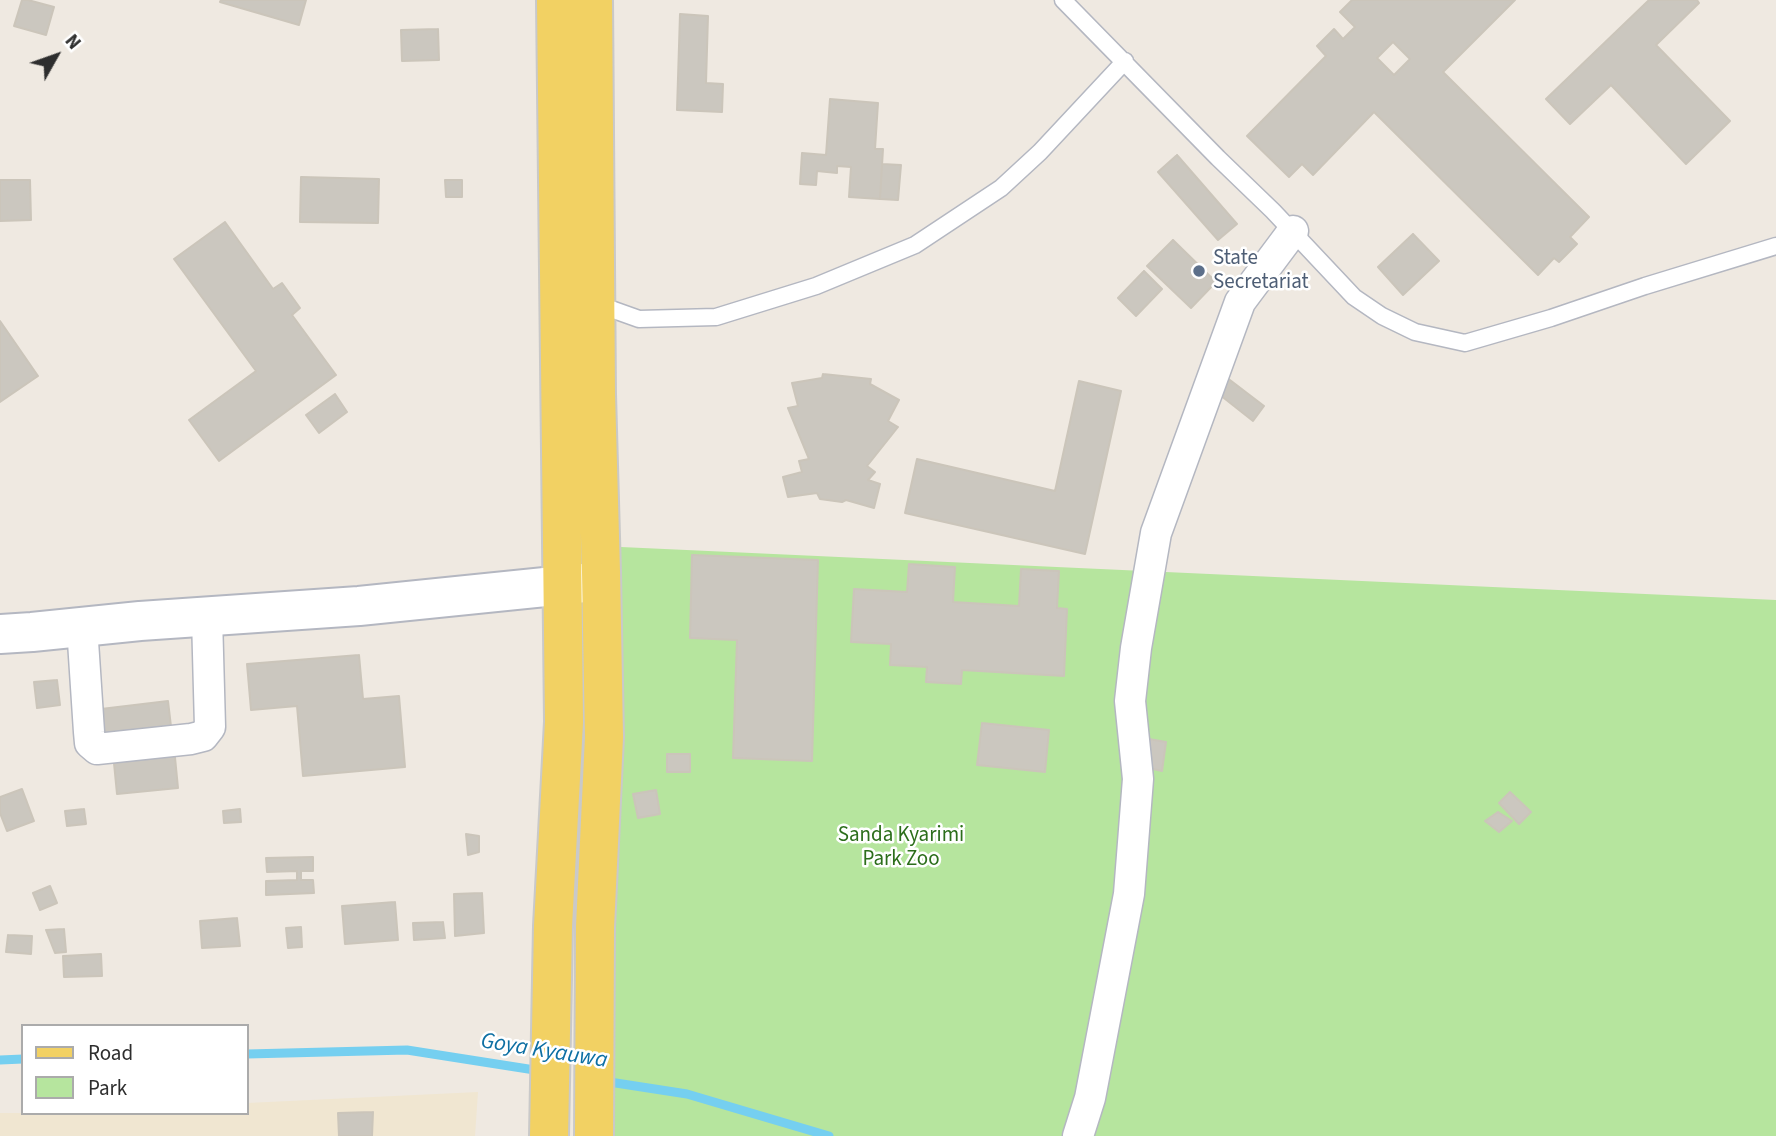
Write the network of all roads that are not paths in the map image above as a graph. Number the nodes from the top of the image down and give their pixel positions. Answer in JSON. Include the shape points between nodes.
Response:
{"nodes":[{"id":1,"x":556,"y":0,"type":"edge"},
{"id":2,"x":593,"y":0,"type":"edge"},
{"id":3,"x":1063,"y":0,"type":"edge"},
{"id":4,"x":1125,"y":61,"type":"junction"},
{"id":5,"x":1293,"y":231,"type":"junction"},
{"id":6,"x":1776,"y":246,"type":"edge"},
{"id":7,"x":596,"y":303,"type":"junction"},
{"id":8,"x":602,"y":581,"type":"junction"},
{"id":9,"x":564,"y":586,"type":"junction"},
{"id":10,"x":207,"y":617,"type":"junction"},
{"id":11,"x":82,"y":626,"type":"junction"},
{"id":12,"x":0,"y":634,"type":"edge"},
{"id":13,"x":549,"y":1128,"type":"edge"},
{"id":14,"x":594,"y":1128,"type":"edge"},
{"id":15,"x":1078,"y":1136,"type":"edge"}],
"edges":[{"from":1,"to":9,"type":"main road"},
{"from":2,"to":7,"type":"main road"},
{"from":3,"to":4,"type":"lane"},
{"from":4,"to":5,"type":"lane"},
{"from":4,"to":7,"type":"lane","via":[[1001,188],[915,245],[816,286],[716,317],[639,319]]},
{"from":5,"to":6,"type":"lane","via":[[1354,297],[1382,316],[1415,332],[1465,344]]},
{"from":5,"to":15,"type":"street","via":[[1240,302],[1156,533],[1130,701],[1138,779],[1129,894],[1090,1098]]},
{"from":7,"to":8,"type":"main road"},
{"from":8,"to":9,"type":"street"},
{"from":8,"to":14,"type":"main road","via":[[604,737],[595,927]]},
{"from":9,"to":10,"type":"street"},
{"from":9,"to":13,"type":"main road","via":[[564,722]]},
{"from":10,"to":11,"type":"street"},
{"from":10,"to":11,"type":"street","via":[[210,727],[203,736],[97,750],[90,743]]},
{"from":11,"to":12,"type":"street"}]}
